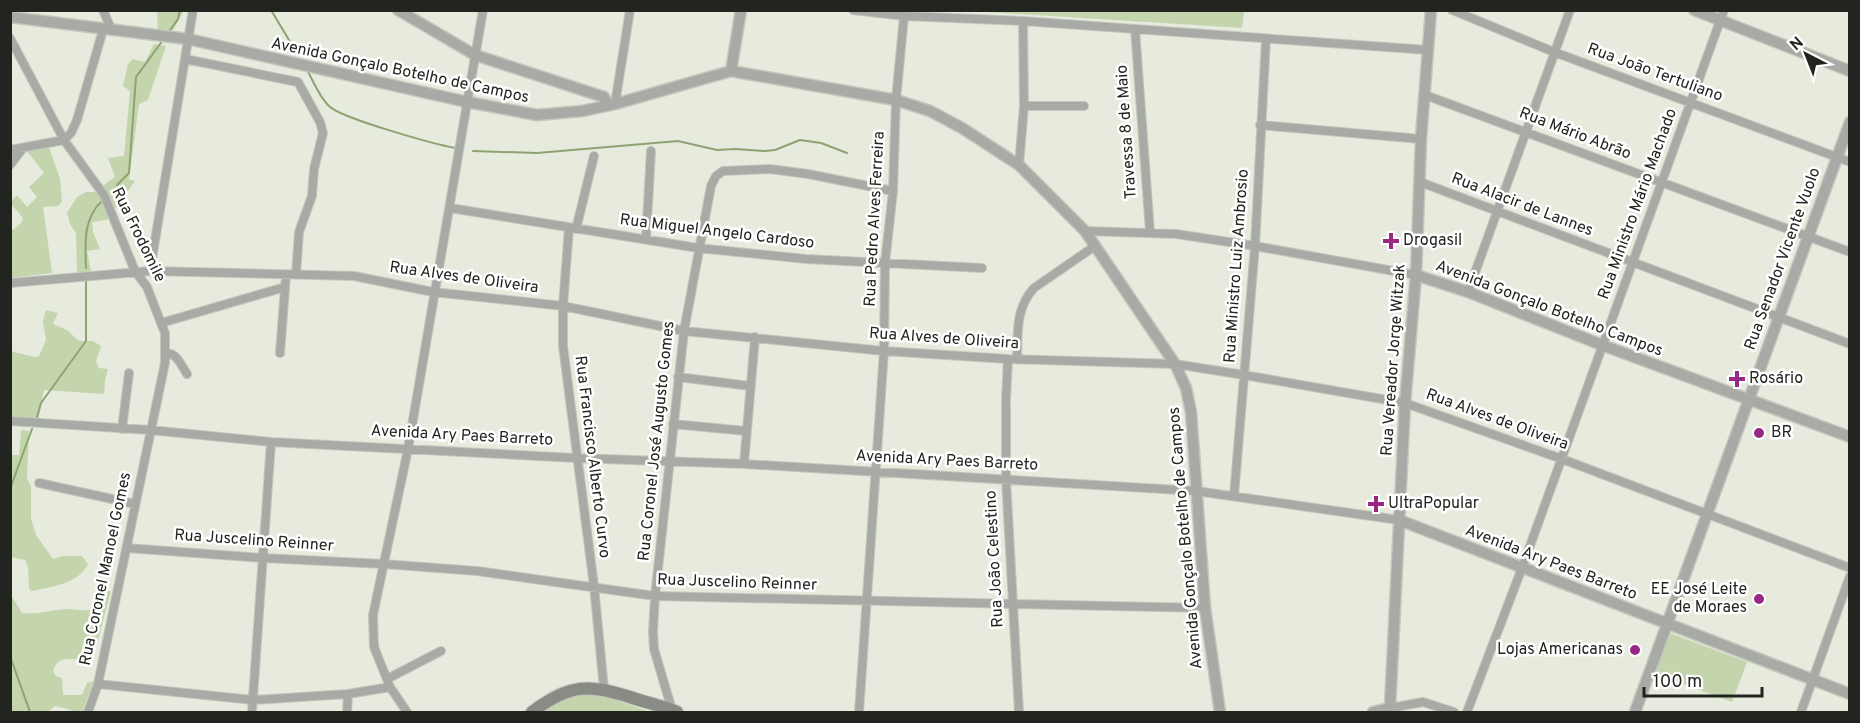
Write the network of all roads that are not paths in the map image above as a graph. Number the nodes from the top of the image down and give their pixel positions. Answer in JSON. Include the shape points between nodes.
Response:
{"nodes":[{"id":1,"x":103,"y":10,"type":"edge"},
{"id":2,"x":193,"y":10,"type":"edge"},
{"id":3,"x":398,"y":10,"type":"edge"},
{"id":4,"x":483,"y":10,"type":"edge"},
{"id":5,"x":630,"y":10,"type":"edge"},
{"id":6,"x":741,"y":10,"type":"edge"},
{"id":7,"x":853,"y":10,"type":"edge"},
{"id":8,"x":1431,"y":10,"type":"edge"},
{"id":9,"x":1452,"y":10,"type":"edge"},
{"id":10,"x":1570,"y":10,"type":"edge"},
{"id":11,"x":1694,"y":10,"type":"edge"},
{"id":12,"x":882,"y":12,"type":"edge"},
{"id":13,"x":1722,"y":15,"type":"edge"},
{"id":14,"x":904,"y":16,"type":"junction"},
{"id":15,"x":10,"y":17,"type":"edge"},
{"id":16,"x":1023,"y":21,"type":"junction"},
{"id":17,"x":1135,"y":29,"type":"junction"},
{"id":18,"x":108,"y":30,"type":"junction"},
{"id":19,"x":10,"y":38,"type":"edge"},
{"id":20,"x":188,"y":39,"type":"junction"},
{"id":21,"x":1266,"y":39,"type":"junction"},
{"id":22,"x":1428,"y":50,"type":"junction"},
{"id":23,"x":1554,"y":52,"type":"junction"},
{"id":24,"x":475,"y":55,"type":"junction"},
{"id":25,"x":185,"y":59,"type":"junction"},
{"id":26,"x":731,"y":71,"type":"junction"},
{"id":27,"x":1850,"y":71,"type":"edge"},
{"id":28,"x":1425,"y":95,"type":"junction"},
{"id":29,"x":896,"y":100,"type":"junction"},
{"id":30,"x":467,"y":102,"type":"junction"},
{"id":31,"x":1692,"y":103,"type":"junction"},
{"id":32,"x":611,"y":105,"type":"junction"},
{"id":33,"x":1024,"y":106,"type":"junction"},
{"id":34,"x":1084,"y":106,"type":"dead end"},
{"id":35,"x":1850,"y":122,"type":"edge"},
{"id":36,"x":1260,"y":125,"type":"junction"},
{"id":37,"x":1526,"y":131,"type":"junction"},
{"id":38,"x":1421,"y":139,"type":"junction"},
{"id":39,"x":64,"y":140,"type":"junction"},
{"id":40,"x":23,"y":148,"type":"junction"},
{"id":41,"x":10,"y":150,"type":"edge"},
{"id":42,"x":651,"y":151,"type":"dead end"},
{"id":43,"x":594,"y":156,"type":"dead end"},
{"id":44,"x":1836,"y":157,"type":"junction"},
{"id":45,"x":1850,"y":162,"type":"edge"},
{"id":46,"x":10,"y":165,"type":"edge"},
{"id":47,"x":1019,"y":165,"type":"junction"},
{"id":48,"x":1420,"y":182,"type":"junction"},
{"id":49,"x":1662,"y":182,"type":"junction"},
{"id":50,"x":893,"y":191,"type":"junction"},
{"id":51,"x":450,"y":208,"type":"junction"},
{"id":52,"x":1498,"y":211,"type":"junction"},
{"id":53,"x":572,"y":228,"type":"junction"},
{"id":54,"x":1085,"y":231,"type":"junction"},
{"id":55,"x":1150,"y":232,"type":"junction"},
{"id":56,"x":1808,"y":236,"type":"junction"},
{"id":57,"x":646,"y":238,"type":"junction"},
{"id":58,"x":1095,"y":246,"type":"junction"},
{"id":59,"x":1255,"y":246,"type":"junction"},
{"id":60,"x":698,"y":248,"type":"junction"},
{"id":61,"x":1850,"y":252,"type":"edge"},
{"id":62,"x":1633,"y":262,"type":"junction"},
{"id":63,"x":885,"y":263,"type":"junction"},
{"id":64,"x":982,"y":268,"type":"dead end"},
{"id":65,"x":135,"y":271,"type":"junction"},
{"id":66,"x":150,"y":271,"type":"junction"},
{"id":67,"x":296,"y":274,"type":"junction"},
{"id":68,"x":286,"y":275,"type":"junction"},
{"id":69,"x":1416,"y":275,"type":"junction"},
{"id":70,"x":10,"y":283,"type":"edge"},
{"id":71,"x":285,"y":287,"type":"junction"},
{"id":72,"x":433,"y":292,"type":"junction"},
{"id":73,"x":1468,"y":292,"type":"junction"},
{"id":74,"x":563,"y":306,"type":"junction"},
{"id":75,"x":1779,"y":318,"type":"junction"},
{"id":76,"x":161,"y":323,"type":"junction"},
{"id":77,"x":684,"y":331,"type":"junction"},
{"id":78,"x":755,"y":337,"type":"junction"},
{"id":79,"x":1850,"y":344,"type":"edge"},
{"id":80,"x":1602,"y":345,"type":"junction"},
{"id":81,"x":884,"y":351,"type":"junction"},
{"id":82,"x":166,"y":353,"type":"junction"},
{"id":83,"x":280,"y":353,"type":"dead end"},
{"id":84,"x":1013,"y":359,"type":"junction"},
{"id":85,"x":1175,"y":364,"type":"junction"},
{"id":86,"x":129,"y":373,"type":"dead end"},
{"id":87,"x":187,"y":374,"type":"dead end"},
{"id":88,"x":1244,"y":375,"type":"junction"},
{"id":89,"x":678,"y":377,"type":"junction"},
{"id":90,"x":750,"y":386,"type":"junction"},
{"id":91,"x":1748,"y":399,"type":"junction"},
{"id":92,"x":1405,"y":403,"type":"junction"},
{"id":93,"x":10,"y":420,"type":"edge"},
{"id":94,"x":673,"y":424,"type":"junction"},
{"id":95,"x":122,"y":429,"type":"junction"},
{"id":96,"x":150,"y":430,"type":"junction"},
{"id":97,"x":746,"y":431,"type":"junction"},
{"id":98,"x":1850,"y":437,"type":"edge"},
{"id":99,"x":271,"y":442,"type":"junction"},
{"id":100,"x":408,"y":448,"type":"junction"},
{"id":101,"x":576,"y":458,"type":"junction"},
{"id":102,"x":1562,"y":459,"type":"junction"},
{"id":103,"x":670,"y":461,"type":"junction"},
{"id":104,"x":744,"y":464,"type":"junction"},
{"id":105,"x":875,"y":473,"type":"junction"},
{"id":106,"x":1006,"y":479,"type":"junction"},
{"id":107,"x":39,"y":483,"type":"dead end"},
{"id":108,"x":1196,"y":491,"type":"junction"},
{"id":109,"x":1234,"y":495,"type":"junction"},
{"id":110,"x":135,"y":504,"type":"junction"},
{"id":111,"x":1707,"y":514,"type":"junction"},
{"id":112,"x":1399,"y":520,"type":"junction"},
{"id":113,"x":127,"y":548,"type":"junction"},
{"id":114,"x":263,"y":558,"type":"junction"},
{"id":115,"x":384,"y":564,"type":"junction"},
{"id":116,"x":1522,"y":567,"type":"junction"},
{"id":117,"x":1850,"y":568,"type":"edge"},
{"id":118,"x":1850,"y":576,"type":"edge"},
{"id":119,"x":594,"y":586,"type":"junction"},
{"id":120,"x":655,"y":596,"type":"junction"},
{"id":121,"x":868,"y":602,"type":"junction"},
{"id":122,"x":1013,"y":603,"type":"junction"},
{"id":123,"x":1205,"y":608,"type":"junction"},
{"id":124,"x":1667,"y":624,"type":"junction"},
{"id":125,"x":441,"y":651,"type":"dead end"},
{"id":126,"x":1812,"y":680,"type":"junction"},
{"id":127,"x":389,"y":683,"type":"junction"},
{"id":128,"x":98,"y":684,"type":"junction"},
{"id":129,"x":604,"y":689,"type":"junction"},
{"id":130,"x":348,"y":694,"type":"junction"},
{"id":131,"x":1850,"y":694,"type":"edge"},
{"id":132,"x":253,"y":700,"type":"junction"},
{"id":133,"x":1391,"y":710,"type":"edge"},
{"id":134,"x":675,"y":711,"type":"edge"},
{"id":135,"x":88,"y":712,"type":"edge"},
{"id":136,"x":252,"y":712,"type":"edge"},
{"id":137,"x":347,"y":712,"type":"edge"},
{"id":138,"x":407,"y":712,"type":"edge"},
{"id":139,"x":532,"y":712,"type":"edge"},
{"id":140,"x":859,"y":712,"type":"edge"},
{"id":141,"x":1019,"y":712,"type":"edge"},
{"id":142,"x":1221,"y":712,"type":"edge"},
{"id":143,"x":1373,"y":712,"type":"edge"},
{"id":144,"x":1454,"y":712,"type":"edge"},
{"id":145,"x":1467,"y":712,"type":"edge"},
{"id":146,"x":1635,"y":712,"type":"edge"},
{"id":147,"x":1801,"y":712,"type":"edge"}],
"edges":[{"from":1,"to":18,"type":"street"},
{"from":2,"to":20,"type":"street"},
{"from":3,"to":24,"type":"street"},
{"from":4,"to":24,"type":"street"},
{"from":5,"to":32,"type":"street"},
{"from":6,"to":26,"type":"street"},
{"from":7,"to":12,"type":"street"},
{"from":8,"to":22,"type":"street","name":"Rua Vereador Jorge Witzak"},
{"from":9,"to":23,"type":"street","name":"Rua João Tertuliano"},
{"from":10,"to":23,"type":"street"},
{"from":11,"to":13,"type":"street"},
{"from":12,"to":14,"type":"street"},
{"from":13,"to":27,"type":"street"},
{"from":13,"to":31,"type":"street","name":"Rua Ministro Mário Machado"},
{"from":14,"to":16,"type":"street"},
{"from":14,"to":29,"type":"street","name":"Rua Pedro Alves Ferreira"},
{"from":15,"to":18,"type":"street","name":"Avenida Gonçalo Botelho de Campos"},
{"from":16,"to":17,"type":"street"},
{"from":16,"to":33,"type":"street"},
{"from":17,"to":21,"type":"street"},
{"from":17,"to":55,"type":"street","name":"Travessa 8 de Maio"},
{"from":18,"to":20,"type":"street","name":"Avenida Gonçalo Botelho de Campos"},
{"from":18,"to":39,"type":"street","via":[[77,120]]},
{"from":19,"to":39,"type":"street","name":"Rua Frodomile"},
{"from":20,"to":25,"type":"street"},
{"from":20,"to":30,"type":"street","name":"Avenida Gonçalo Botelho de Campos"},
{"from":21,"to":22,"type":"street"},
{"from":21,"to":36,"type":"street","name":"Rua Ministro Luiz Ambrosio"},
{"from":22,"to":28,"type":"street","name":"Rua Vereador Jorge Witzak"},
{"from":23,"to":31,"type":"street","name":"Rua João Tertuliano"},
{"from":23,"to":37,"type":"street"},
{"from":24,"to":30,"type":"street"},
{"from":24,"to":32,"type":"street","via":[[604,97]]},
{"from":25,"to":66,"type":"street"},
{"from":25,"to":67,"type":"street","via":[[297,82],[320,123],[323,133],[312,196],[299,232]]},
{"from":26,"to":29,"type":"street","name":"Avenida Gonçalo Botelho de Campos"},
{"from":26,"to":32,"type":"street","name":"Avenida Gonçalo Botelho de Campos"},
{"from":28,"to":37,"type":"street","name":"Rua Mário Abrão"},
{"from":28,"to":38,"type":"street","name":"Rua Vereador Jorge Witzak"},
{"from":29,"to":47,"type":"street","name":"Avenida Gonçalo Botelho de Campos","via":[[930,111]]},
{"from":29,"to":50,"type":"street","name":"Rua Pedro Alves Ferreira"},
{"from":30,"to":32,"type":"street","name":"Avenida Gonçalo Botelho de Campos","via":[[537,115]]},
{"from":30,"to":51,"type":"street"},
{"from":31,"to":44,"type":"street","name":"Rua João Tertuliano"},
{"from":31,"to":49,"type":"street","name":"Rua Ministro Mário Machado"},
{"from":33,"to":34,"type":"street"},
{"from":33,"to":47,"type":"street"},
{"from":35,"to":44,"type":"street","name":"Rua Senador Vicente Vuolo"},
{"from":36,"to":38,"type":"street"},
{"from":36,"to":59,"type":"street","name":"Rua Ministro Luiz Ambrosio"},
{"from":37,"to":49,"type":"street","name":"Rua Mário Abrão"},
{"from":37,"to":52,"type":"street"},
{"from":38,"to":48,"type":"street","name":"Rua Vereador Jorge Witzak"},
{"from":39,"to":40,"type":"street"},
{"from":39,"to":65,"type":"street","name":"Rua Frodomile","via":[[104,195]]},
{"from":40,"to":41,"type":"street"},
{"from":40,"to":46,"type":"street"},
{"from":42,"to":57,"type":"street"},
{"from":43,"to":53,"type":"street","name":"Rua Francisco Alberto Curvo"},
{"from":44,"to":45,"type":"street","name":"Rua João Tertuliano"},
{"from":44,"to":56,"type":"street","name":"Rua Senador Vicente Vuolo"},
{"from":47,"to":54,"type":"street","name":"Avenida Gonçalo Botelho de Campos"},
{"from":48,"to":52,"type":"street","name":"Rua Alacir de Lannes"},
{"from":48,"to":69,"type":"street","name":"Rua Vereador Jorge Witzak"},
{"from":49,"to":56,"type":"street","name":"Rua Mário Abrão"},
{"from":49,"to":62,"type":"street","name":"Rua Ministro Mário Machado"},
{"from":50,"to":60,"type":"street","name":"Rua Coronel José Augusto Gomes","via":[[770,169],[723,171],[711,186]]},
{"from":50,"to":63,"type":"street","name":"Rua Pedro Alves Ferreira"},
{"from":51,"to":53,"type":"street","name":"Rua Miguel Angelo Cardoso"},
{"from":51,"to":72,"type":"street"},
{"from":52,"to":62,"type":"street","name":"Rua Alacir de Lannes"},
{"from":52,"to":73,"type":"street"},
{"from":53,"to":57,"type":"street","name":"Rua Miguel Angelo Cardoso"},
{"from":53,"to":74,"type":"street","name":"Rua Francisco Alberto Curvo"},
{"from":54,"to":55,"type":"street","name":"Avenida Gonçalo Botelho Campos"},
{"from":54,"to":58,"type":"street","name":"Avenida Gonçalo Botelho de Campos"},
{"from":55,"to":59,"type":"street","name":"Avenida Gonçalo Botelho Campos"},
{"from":56,"to":61,"type":"street","name":"Rua Mário Abrão"},
{"from":56,"to":75,"type":"street","name":"Rua Senador Vicente Vuolo"},
{"from":57,"to":60,"type":"street","name":"Rua Miguel Angelo Cardoso"},
{"from":58,"to":84,"type":"street","name":"Rua João Celestino","via":[[1027,295],[1020,307]]},
{"from":58,"to":85,"type":"street","name":"Avenida Gonçalo Botelho de Campos"},
{"from":59,"to":69,"type":"street","name":"Avenida Gonçalo Botelho Campos"},
{"from":59,"to":88,"type":"street","name":"Rua Ministro Luiz Ambrosio"},
{"from":60,"to":63,"type":"street","name":"Rua Miguel Angelo Cardoso"},
{"from":60,"to":77,"type":"street","name":"Rua Coronel José Augusto Gomes"},
{"from":62,"to":75,"type":"street","name":"Rua Alacir de Lannes"},
{"from":62,"to":80,"type":"street","name":"Rua Ministro Mário Machado"},
{"from":63,"to":64,"type":"street","name":"Rua Miguel Angelo Cardoso"},
{"from":63,"to":81,"type":"street","name":"Rua Pedro Alves Ferreira"},
{"from":65,"to":66,"type":"street","name":"Rua Alves de Oliveira"},
{"from":65,"to":70,"type":"street","name":"Rua Alves de Oliveira"},
{"from":65,"to":76,"type":"street","name":"Rua Frodomile","via":[[147,287]]},
{"from":66,"to":68,"type":"street","name":"Rua Alves de Oliveira"},
{"from":67,"to":68,"type":"street","name":"Rua Alves de Oliveira"},
{"from":67,"to":72,"type":"street","name":"Rua Alves de Oliveira","via":[[354,276]]},
{"from":68,"to":71,"type":"street"},
{"from":69,"to":73,"type":"street","name":"Avenida Gonçalo Botelho Campos"},
{"from":69,"to":92,"type":"street","name":"Rua Vereador Jorge Witzak"},
{"from":71,"to":76,"type":"street"},
{"from":71,"to":83,"type":"street"},
{"from":72,"to":74,"type":"street","name":"Rua Alves de Oliveira"},
{"from":72,"to":100,"type":"street"},
{"from":73,"to":80,"type":"street","name":"Avenida Gonçalo Botelho Campos"},
{"from":74,"to":77,"type":"street","name":"Rua Alves de Oliveira"},
{"from":74,"to":101,"type":"street","name":"Rua Francisco Alberto Curvo","via":[[563,346]]},
{"from":75,"to":79,"type":"street","name":"Rua Alacir de Lannes"},
{"from":75,"to":91,"type":"street","name":"Rua Senador Vicente Vuolo"},
{"from":76,"to":82,"type":"street","name":"Rua Frodomile"},
{"from":77,"to":78,"type":"street","name":"Rua Alves de Oliveira"},
{"from":77,"to":89,"type":"street","name":"Rua Coronel José Augusto Gomes"},
{"from":78,"to":81,"type":"street","name":"Rua Alves de Oliveira"},
{"from":78,"to":90,"type":"street"},
{"from":80,"to":91,"type":"street","name":"Avenida Gonçalo Botelho Campos"},
{"from":80,"to":102,"type":"street","name":"Rua Ministro Mário Machado"},
{"from":81,"to":84,"type":"street","name":"Rua Alves de Oliveira"},
{"from":81,"to":105,"type":"street","name":"Rua Pedro Alves Ferreira"},
{"from":82,"to":87,"type":"street","via":[[176,356]]},
{"from":82,"to":96,"type":"street","name":"Rua Frodomile"},
{"from":84,"to":85,"type":"street","name":"Rua Alves de Oliveira"},
{"from":84,"to":106,"type":"street","name":"Rua João Celestino","via":[[1006,401]]},
{"from":85,"to":88,"type":"street","name":"Rua Alves de Oliveira"},
{"from":85,"to":108,"type":"street","name":"Avenida Gonçalo Botelho de Campos","via":[[1191,412]]},
{"from":86,"to":95,"type":"street"},
{"from":88,"to":92,"type":"street","name":"Rua Alves de Oliveira"},
{"from":88,"to":109,"type":"street","name":"Rua Ministro Luiz Ambrosio"},
{"from":89,"to":90,"type":"street"},
{"from":89,"to":94,"type":"street","name":"Rua Coronel José Augusto Gomes"},
{"from":90,"to":97,"type":"street"},
{"from":91,"to":98,"type":"street","name":"Avenida Gonçalo Botelho Campos"},
{"from":91,"to":111,"type":"street","name":"Rua Senador Vicente Vuolo"},
{"from":92,"to":102,"type":"street","name":"Rua Alves de Oliveira"},
{"from":92,"to":112,"type":"street","name":"Rua Vereador Jorge Witzak"},
{"from":93,"to":95,"type":"street","name":"Avenida Ary Paes Barreto"},
{"from":94,"to":97,"type":"street"},
{"from":94,"to":103,"type":"street","name":"Rua Coronel José Augusto Gomes"},
{"from":95,"to":96,"type":"street","name":"Avenida Ary Paes Barreto"},
{"from":96,"to":99,"type":"street","name":"Avenida Ary Paes Barreto"},
{"from":96,"to":110,"type":"street","name":"Rua Coronel Manoel Gomes"},
{"from":97,"to":104,"type":"street"},
{"from":99,"to":100,"type":"street","name":"Avenida Ary Paes Barreto"},
{"from":99,"to":114,"type":"street"},
{"from":100,"to":101,"type":"street","name":"Avenida Ary Paes Barreto"},
{"from":100,"to":115,"type":"street"},
{"from":101,"to":103,"type":"street","name":"Avenida Ary Paes Barreto"},
{"from":101,"to":119,"type":"street","name":"Rua Francisco Alberto Curvo"},
{"from":102,"to":111,"type":"street","name":"Rua Alves de Oliveira"},
{"from":102,"to":116,"type":"street","name":"Rua Ministro Mário Machado"},
{"from":103,"to":104,"type":"street","name":"Avenida Ary Paes Barreto"},
{"from":103,"to":120,"type":"street","name":"Rua Coronel José Augusto Gomes"},
{"from":104,"to":105,"type":"street","name":"Avenida Ary Paes Barreto"},
{"from":105,"to":106,"type":"street","name":"Avenida Ary Paes Barreto"},
{"from":105,"to":121,"type":"street","name":"Rua Pedro Alves Ferreira"},
{"from":106,"to":108,"type":"street","name":"Avenida Ary Paes Barreto"},
{"from":106,"to":122,"type":"street","name":"Rua João Celestino"},
{"from":107,"to":110,"type":"street"},
{"from":108,"to":109,"type":"street","name":"Avenida Ary Paes Barreto"},
{"from":108,"to":123,"type":"street","name":"Avenida Gonçalo Botelho de Campos"},
{"from":109,"to":112,"type":"street","name":"Avenida Ary Paes Barreto"},
{"from":110,"to":113,"type":"street","name":"Rua Coronel Manoel Gomes"},
{"from":111,"to":117,"type":"street","name":"Rua Alves de Oliveira"},
{"from":111,"to":124,"type":"street","name":"Rua Senador Vicente Vuolo"},
{"from":112,"to":116,"type":"street","name":"Avenida Ary Paes Barreto"},
{"from":112,"to":133,"type":"street","name":"Rua Vereador Jorge Witzak"},
{"from":113,"to":114,"type":"street","name":"Rua Juscelino Reinner"},
{"from":113,"to":128,"type":"street","name":"Rua Coronel Manoel Gomes"},
{"from":114,"to":115,"type":"street","name":"Rua Juscelino Reinner"},
{"from":114,"to":132,"type":"street"},
{"from":115,"to":119,"type":"street","name":"Rua Juscelino Reinner"},
{"from":115,"to":127,"type":"street","via":[[373,615],[374,647]]},
{"from":116,"to":124,"type":"street","name":"Avenida Ary Paes Barreto"},
{"from":116,"to":145,"type":"street","name":"Rua Ministro Mário Machado"},
{"from":118,"to":126,"type":"street"},
{"from":119,"to":120,"type":"street","name":"Rua Juscelino Reinner"},
{"from":119,"to":129,"type":"street","name":"Rua Francisco Alberto Curvo"},
{"from":120,"to":121,"type":"street","name":"Rua Juscelino Reinner"},
{"from":120,"to":134,"type":"street","name":"Rua Coronel José Augusto Gomes","via":[[654,649]]},
{"from":121,"to":122,"type":"street","name":"Rua Juscelino Reinner"},
{"from":121,"to":140,"type":"street","name":"Rua Pedro Alves Ferreira"},
{"from":122,"to":123,"type":"street","name":"Rua Juscelino Reinner"},
{"from":122,"to":141,"type":"street","name":"Rua João Celestino"},
{"from":123,"to":142,"type":"street","name":"Avenida Gonçalo Botelho de Campos"},
{"from":124,"to":126,"type":"street","name":"Avenida Ary Paes Barreto"},
{"from":124,"to":146,"type":"street","name":"Rua Senador Vicente Vuolo"},
{"from":125,"to":127,"type":"street"},
{"from":126,"to":131,"type":"street","name":"Avenida Ary Paes Barreto"},
{"from":126,"to":147,"type":"street"},
{"from":127,"to":130,"type":"street"},
{"from":127,"to":138,"type":"street"},
{"from":128,"to":132,"type":"street"},
{"from":128,"to":135,"type":"street","name":"Rua Coronel Manoel Gomes"},
{"from":129,"to":134,"type":"main road"},
{"from":129,"to":139,"type":"main road","via":[[570,690]]},
{"from":130,"to":132,"type":"street"},
{"from":130,"to":137,"type":"street"},
{"from":132,"to":136,"type":"street"},
{"from":133,"to":143,"type":"street"},
{"from":133,"to":144,"type":"street","via":[[1422,702]]}]}
